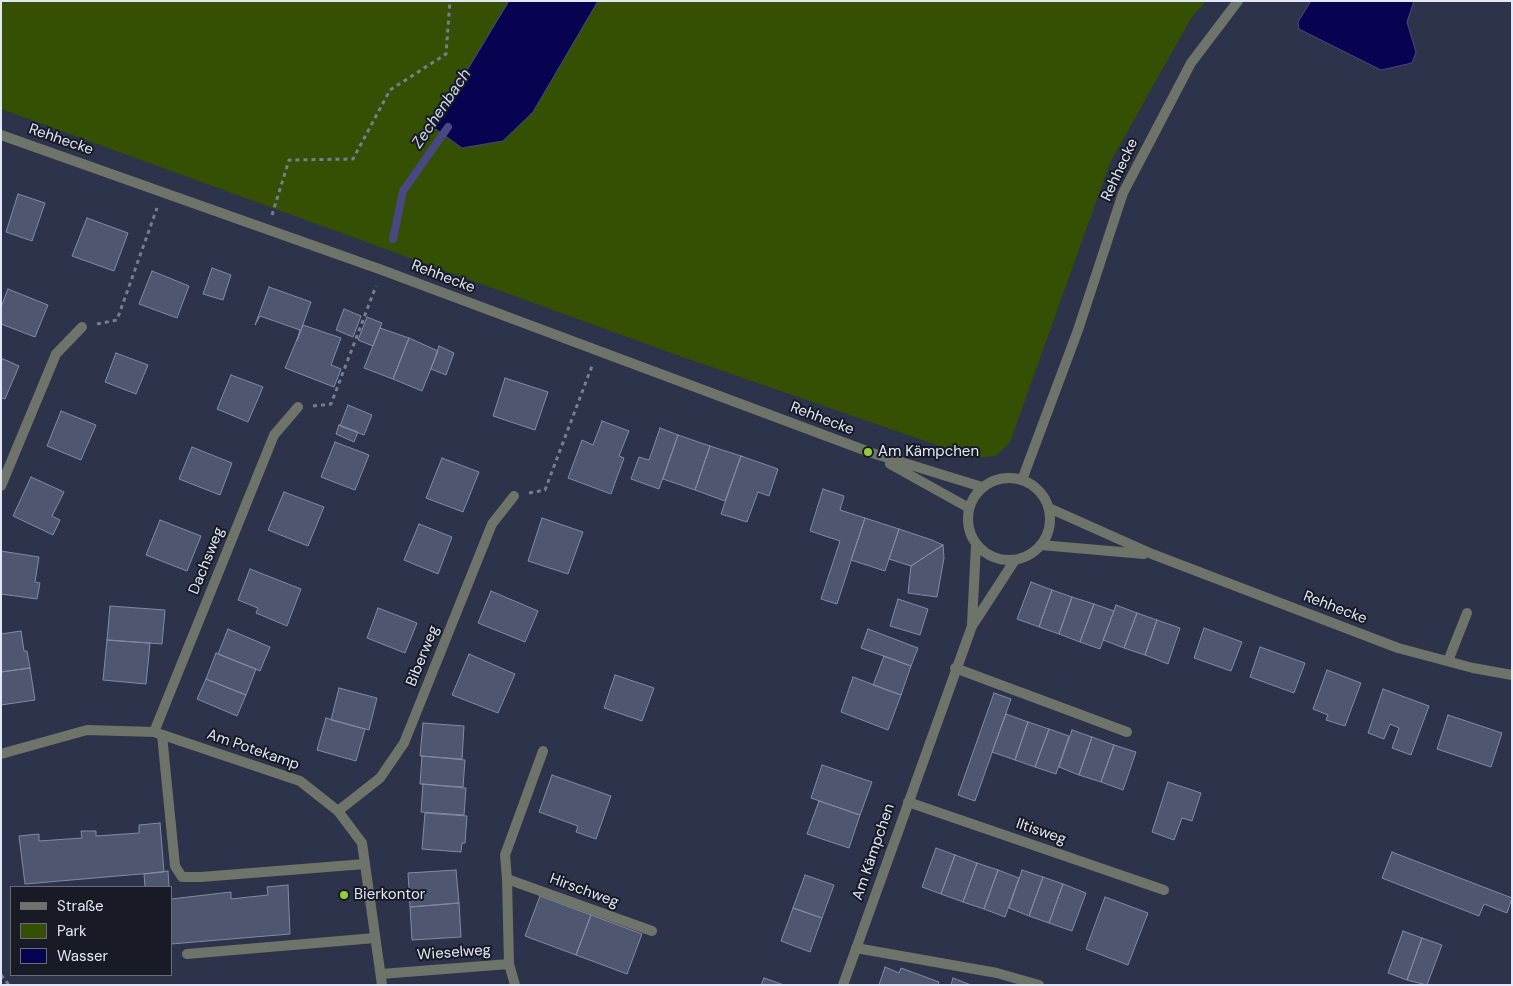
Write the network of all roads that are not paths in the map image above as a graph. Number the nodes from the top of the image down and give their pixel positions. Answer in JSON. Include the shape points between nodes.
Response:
{"nodes":[{"id":1,"x":1238,"y":1,"type":"edge"},
{"id":2,"x":1,"y":135,"type":"edge"},
{"id":3,"x":82,"y":327,"type":"road end"},
{"id":4,"x":298,"y":408,"type":"road end"},
{"id":5,"x":872,"y":453,"type":"junction"},
{"id":6,"x":1022,"y":480,"type":"junction"},
{"id":7,"x":1,"y":486,"type":"edge"},
{"id":8,"x":982,"y":487,"type":"junction"},
{"id":9,"x":514,"y":496,"type":"road end"},
{"id":10,"x":969,"y":508,"type":"junction"},
{"id":11,"x":1049,"y":508,"type":"junction"},
{"id":12,"x":976,"y":545,"type":"junction"},
{"id":13,"x":1041,"y":545,"type":"junction"},
{"id":14,"x":1152,"y":554,"type":"junction"},
{"id":15,"x":1015,"y":560,"type":"junction"},
{"id":16,"x":1467,"y":613,"type":"dead end"},
{"id":17,"x":972,"y":626,"type":"junction"},
{"id":18,"x":1448,"y":661,"type":"junction"},
{"id":19,"x":955,"y":668,"type":"junction"},
{"id":20,"x":1512,"y":674,"type":"edge"},
{"id":21,"x":1127,"y":732,"type":"dead end"},
{"id":22,"x":158,"y":733,"type":"junction"},
{"id":23,"x":543,"y":751,"type":"dead end"},
{"id":24,"x":1,"y":754,"type":"edge"},
{"id":25,"x":908,"y":802,"type":"junction"},
{"id":26,"x":338,"y":811,"type":"junction"},
{"id":27,"x":365,"y":864,"type":"junction"},
{"id":28,"x":507,"y":879,"type":"junction"},
{"id":29,"x":1164,"y":890,"type":"dead end"},
{"id":30,"x":652,"y":931,"type":"dead end"},
{"id":31,"x":376,"y":938,"type":"junction"},
{"id":32,"x":856,"y":948,"type":"junction"},
{"id":33,"x":188,"y":954,"type":"dead end"},
{"id":34,"x":509,"y":964,"type":"junction"},
{"id":35,"x":381,"y":974,"type":"junction"},
{"id":36,"x":382,"y":985,"type":"edge"},
{"id":37,"x":515,"y":985,"type":"edge"},
{"id":38,"x":843,"y":985,"type":"edge"},
{"id":39,"x":1039,"y":985,"type":"edge"}],
"edges":[{"from":1,"to":6,"type":"street","name":"Rehhecke","via":[[1191,64],[1123,193],[1078,330]]},
{"from":2,"to":5,"type":"street","name":"Rehhecke","via":[[382,270]]},
{"from":3,"to":7,"type":"street","via":[[56,354]]},
{"from":4,"to":22,"type":"street","name":"Dachsweg","via":[[274,435]]},
{"from":5,"to":8,"type":"street","name":"Rehhecke"},
{"from":5,"to":10,"type":"street","name":"Rehhecke"},
{"from":6,"to":8,"type":"street","via":[[995,480]]},
{"from":6,"to":11,"type":"street","via":[[1043,496]]},
{"from":8,"to":10,"type":"street"},
{"from":9,"to":26,"type":"street","name":"Biberweg","via":[[492,524],[404,743],[380,778]]},
{"from":10,"to":12,"type":"street","via":[[967,520]]},
{"from":11,"to":13,"type":"street","via":[[1048,534]]},
{"from":11,"to":14,"type":"street","name":"Rehhecke"},
{"from":12,"to":15,"type":"street","via":[[1000,560]]},
{"from":12,"to":17,"type":"street","name":"Am Kämpchen"},
{"from":13,"to":14,"type":"street","name":"Rehhecke"},
{"from":13,"to":15,"type":"street","via":[[1029,555]]},
{"from":14,"to":18,"type":"street","name":"Rehhecke","via":[[1398,648]]},
{"from":15,"to":17,"type":"street","name":"Am Kämpchen"},
{"from":16,"to":18,"type":"street"},
{"from":17,"to":19,"type":"street","name":"Am Kämpchen"},
{"from":18,"to":20,"type":"street","name":"Rehhecke"},
{"from":19,"to":21,"type":"street"},
{"from":19,"to":25,"type":"street","name":"Am Kämpchen"},
{"from":22,"to":24,"type":"street","name":"Am Potekamp","via":[[86,730]]},
{"from":22,"to":26,"type":"street","name":"Am Potekamp","via":[[300,781]]},
{"from":22,"to":27,"type":"street","via":[[175,866],[182,876]]},
{"from":23,"to":28,"type":"street","via":[[505,855]]},
{"from":25,"to":29,"type":"street","name":"Iltisweg"},
{"from":25,"to":32,"type":"street","name":"Am Kämpchen"},
{"from":26,"to":27,"type":"street","name":"Am Potekamp","via":[[362,842]]},
{"from":27,"to":31,"type":"street","name":"Am Potekamp"},
{"from":28,"to":30,"type":"street","name":"Hirschweg"},
{"from":28,"to":34,"type":"street"},
{"from":31,"to":33,"type":"street"},
{"from":31,"to":35,"type":"street","name":"Am Potekamp"},
{"from":32,"to":38,"type":"street","name":"Am Kämpchen"},
{"from":32,"to":39,"type":"street","via":[[997,973]]},
{"from":34,"to":35,"type":"street","name":"Wieselweg"},
{"from":34,"to":37,"type":"street","name":"Wieselweg"},
{"from":35,"to":36,"type":"street","name":"Am Potekamp"}]}
